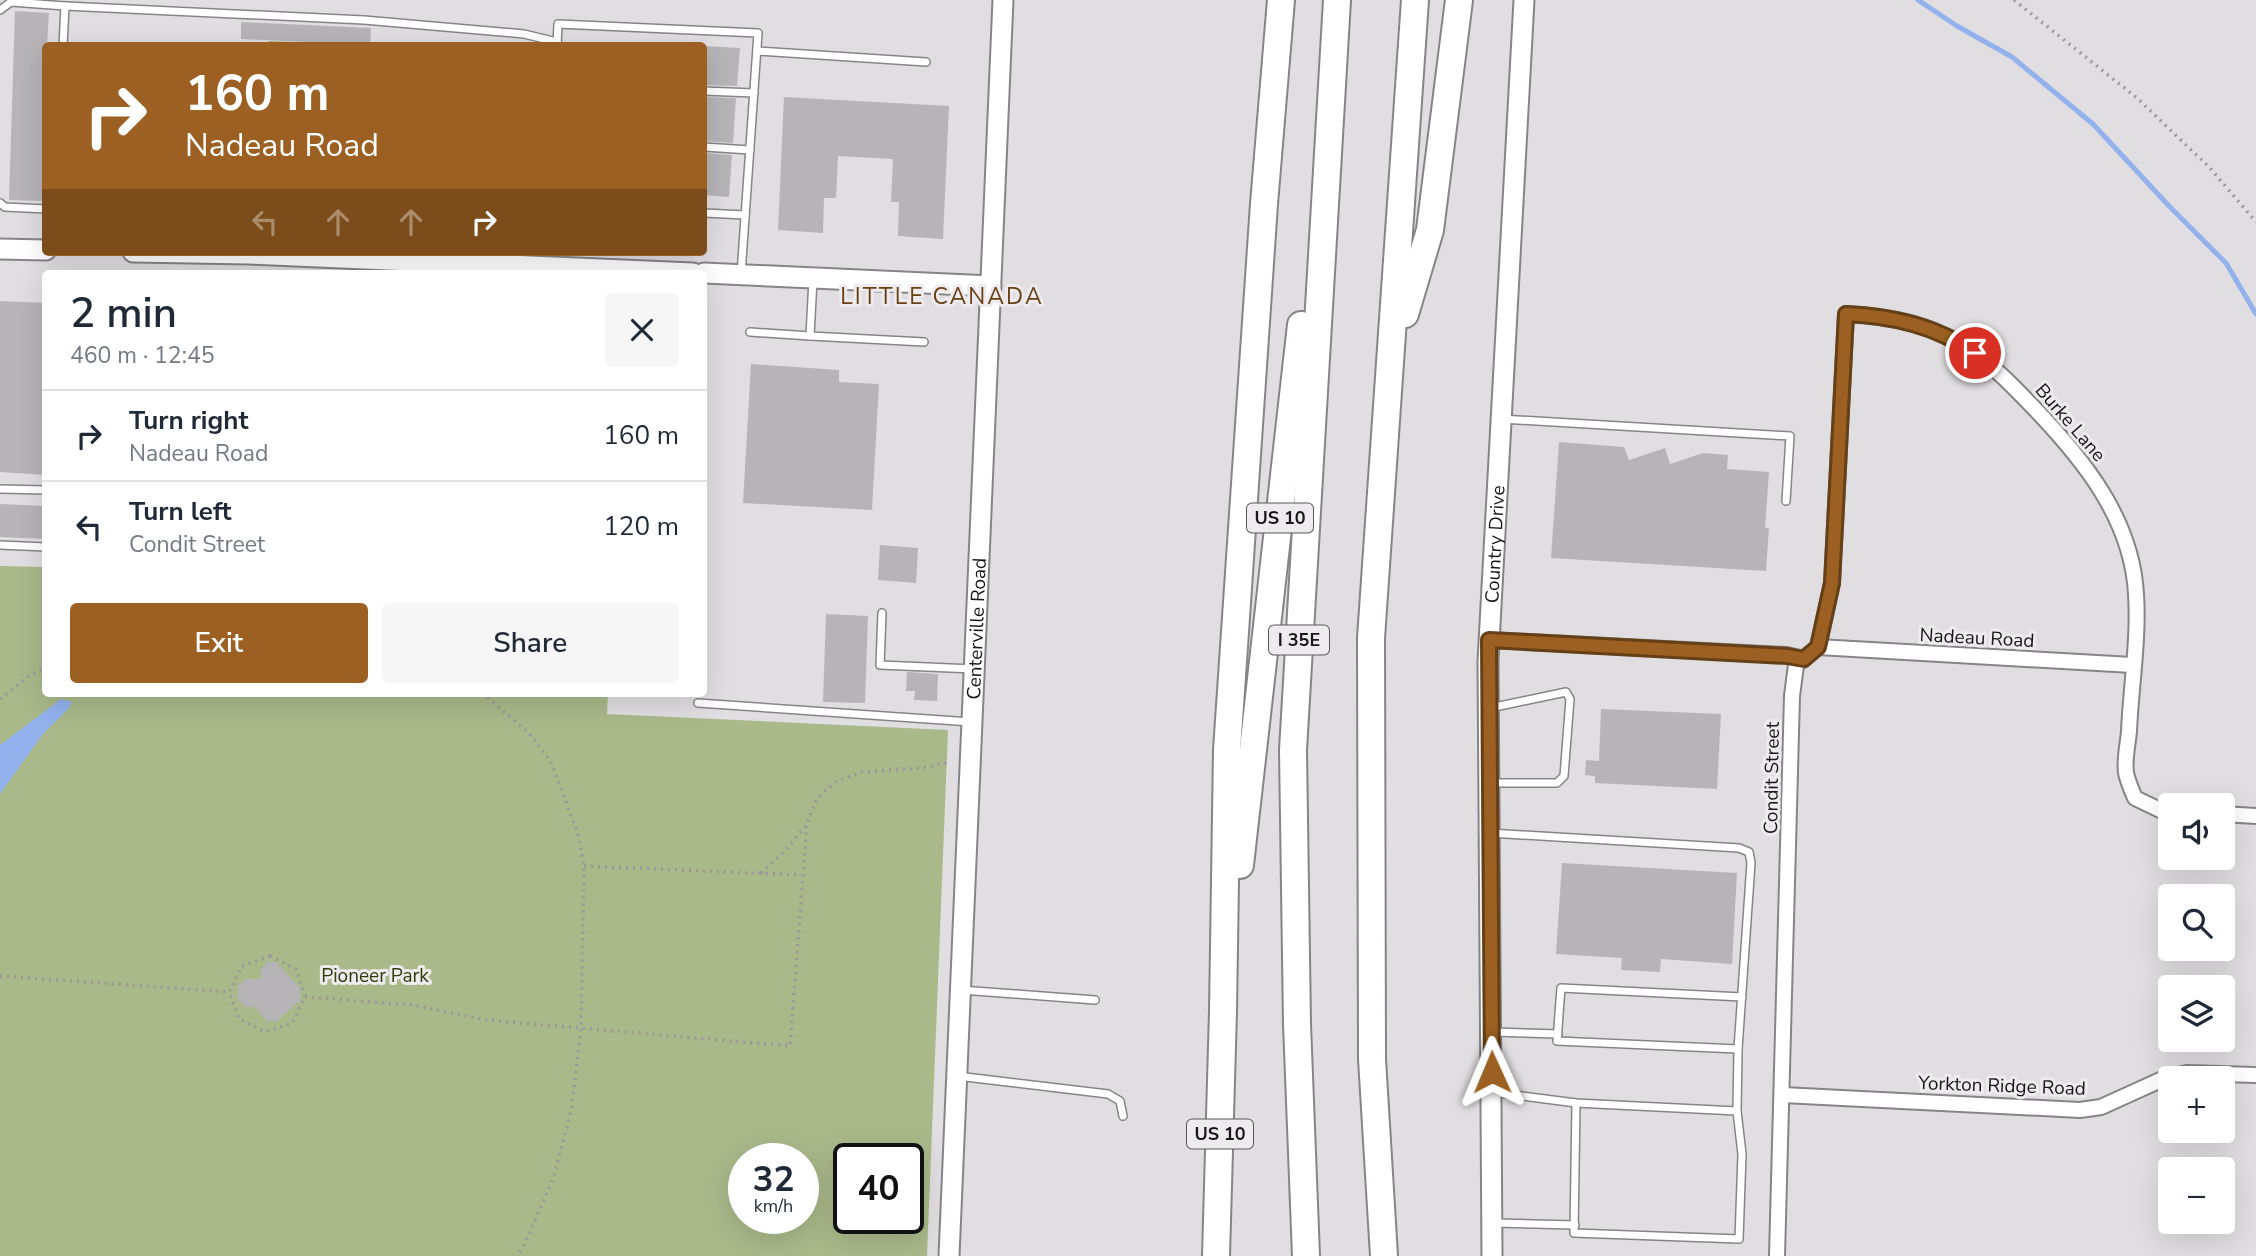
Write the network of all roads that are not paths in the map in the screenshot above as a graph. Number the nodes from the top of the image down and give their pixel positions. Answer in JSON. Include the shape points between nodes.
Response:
{"nodes":[{"id":1,"x":1003,"y":0,"type":"edge"},
{"id":2,"x":1281,"y":0,"type":"edge"},
{"id":3,"x":1415,"y":0,"type":"edge"},
{"id":4,"x":1460,"y":0,"type":"edge"},
{"id":5,"x":1524,"y":0,"type":"edge"},
{"id":6,"x":65,"y":6,"type":"junction"},
{"id":7,"x":0,"y":10,"type":"edge"},
{"id":8,"x":1336,"y":12,"type":"edge"},
{"id":9,"x":63,"y":42,"type":"edge"},
{"id":10,"x":550,"y":42,"type":"edge"},
{"id":11,"x":557,"y":42,"type":"edge"},
{"id":12,"x":757,"y":51,"type":"junction"},
{"id":13,"x":926,"y":62,"type":"dead end"},
{"id":14,"x":707,"y":91,"type":"edge"},
{"id":15,"x":754,"y":93,"type":"junction"},
{"id":16,"x":707,"y":147,"type":"edge"},
{"id":17,"x":750,"y":150,"type":"junction"},
{"id":18,"x":0,"y":203,"type":"edge"},
{"id":19,"x":42,"y":209,"type":"edge"},
{"id":20,"x":707,"y":213,"type":"edge"},
{"id":21,"x":745,"y":215,"type":"junction"},
{"id":22,"x":0,"y":249,"type":"edge"},
{"id":23,"x":42,"y":250,"type":"edge"},
{"id":24,"x":351,"y":256,"type":"edge"},
{"id":25,"x":426,"y":267,"type":"edge"},
{"id":26,"x":483,"y":268,"type":"edge"},
{"id":27,"x":649,"y":270,"type":"edge"},
{"id":28,"x":707,"y":274,"type":"edge"},
{"id":29,"x":740,"y":275,"type":"junction"},
{"id":30,"x":813,"y":278,"type":"junction"},
{"id":31,"x":991,"y":286,"type":"junction"},
{"id":32,"x":750,"y":332,"type":"dead end"},
{"id":33,"x":810,"y":335,"type":"junction"},
{"id":34,"x":924,"y":342,"type":"dead end"},
{"id":35,"x":1391,"y":360,"type":"junction"},
{"id":36,"x":1500,"y":419,"type":"junction"},
{"id":37,"x":0,"y":489,"type":"edge"},
{"id":38,"x":42,"y":490,"type":"edge"},
{"id":39,"x":1786,"y":501,"type":"dead end"},
{"id":40,"x":0,"y":545,"type":"edge"},
{"id":41,"x":42,"y":547,"type":"edge"},
{"id":42,"x":882,"y":613,"type":"dead end"},
{"id":43,"x":1489,"y":640,"type":"junction"},
{"id":44,"x":1818,"y":647,"type":"junction"},
{"id":45,"x":1804,"y":659,"type":"junction"},
{"id":46,"x":2133,"y":665,"type":"junction"},
{"id":47,"x":974,"y":669,"type":"junction"},
{"id":48,"x":698,"y":703,"type":"dead end"},
{"id":49,"x":1489,"y":709,"type":"junction"},
{"id":50,"x":972,"y":722,"type":"junction"},
{"id":51,"x":1489,"y":782,"type":"junction"},
{"id":52,"x":2158,"y":809,"type":"edge"},
{"id":53,"x":2235,"y":815,"type":"edge"},
{"id":54,"x":2256,"y":816,"type":"edge"},
{"id":55,"x":1490,"y":833,"type":"junction"},
{"id":56,"x":960,"y":989,"type":"junction"},
{"id":57,"x":1742,"y":997,"type":"junction"},
{"id":58,"x":1095,"y":1000,"type":"dead end"},
{"id":59,"x":1223,"y":1011,"type":"junction"},
{"id":60,"x":1492,"y":1032,"type":"junction"},
{"id":61,"x":1558,"y":1034,"type":"junction"},
{"id":62,"x":1738,"y":1049,"type":"junction"},
{"id":63,"x":2256,"y":1075,"type":"edge"},
{"id":64,"x":956,"y":1076,"type":"junction"},
{"id":65,"x":1492,"y":1092,"type":"junction"},
{"id":66,"x":1783,"y":1095,"type":"junction"},
{"id":67,"x":1576,"y":1103,"type":"junction"},
{"id":68,"x":1737,"y":1111,"type":"junction"},
{"id":69,"x":1123,"y":1116,"type":"dead end"},
{"id":70,"x":1492,"y":1223,"type":"junction"},
{"id":71,"x":1575,"y":1225,"type":"junction"},
{"id":72,"x":949,"y":1256,"type":"edge"},
{"id":73,"x":1216,"y":1256,"type":"edge"},
{"id":74,"x":1306,"y":1256,"type":"edge"},
{"id":75,"x":1384,"y":1256,"type":"edge"},
{"id":76,"x":1492,"y":1256,"type":"edge"},
{"id":77,"x":1777,"y":1256,"type":"edge"}],
"edges":[{"from":1,"to":31,"type":"street","name":"Centerville Road"},
{"from":2,"to":59,"type":"highway","via":[[1227,751]]},
{"from":3,"to":35,"type":"highway"},
{"from":4,"to":35,"type":"highway","via":[[1430,230]]},
{"from":5,"to":36,"type":"street","name":"Country Drive"},
{"from":6,"to":7,"type":"lane","via":[[11,2]]},
{"from":6,"to":9,"type":"lane"},
{"from":6,"to":10,"type":"lane","via":[[364,20],[524,34]]},
{"from":8,"to":59,"type":"highway","number":"US 10"},
{"from":8,"to":74,"type":"highway","number":"I 35E","via":[[1293,750]]},
{"from":11,"to":12,"type":"lane","via":[[558,24],[571,24],[758,33]]},
{"from":12,"to":13,"type":"lane"},
{"from":12,"to":15,"type":"lane"},
{"from":14,"to":15,"type":"lane"},
{"from":15,"to":17,"type":"lane"},
{"from":16,"to":17,"type":"lane"},
{"from":17,"to":21,"type":"lane"},
{"from":18,"to":19,"type":"lane"},
{"from":20,"to":21,"type":"lane"},
{"from":21,"to":29,"type":"lane"},
{"from":22,"to":23,"type":"street"},
{"from":24,"to":25,"type":"street"},
{"from":25,"to":26,"type":"street"},
{"from":26,"to":27,"type":"street","via":[[547,263]]},
{"from":28,"to":29,"type":"street"},
{"from":29,"to":30,"type":"street"},
{"from":30,"to":31,"type":"street"},
{"from":30,"to":33,"type":"lane"},
{"from":31,"to":47,"type":"street","name":"Centerville Road"},
{"from":32,"to":33,"type":"lane"},
{"from":33,"to":34,"type":"lane"},
{"from":35,"to":75,"type":"highway","via":[[1371,638],[1373,1059]]},
{"from":36,"to":39,"type":"lane","via":[[1790,436]]},
{"from":36,"to":43,"type":"street","name":"Country Drive"},
{"from":37,"to":38,"type":"lane"},
{"from":40,"to":41,"type":"lane"},
{"from":42,"to":47,"type":"lane","via":[[880,665]]},
{"from":43,"to":45,"type":"street"},
{"from":43,"to":49,"type":"street","name":"Country Drive"},
{"from":44,"to":45,"type":"street","name":"Condit Street"},
{"from":44,"to":46,"type":"street","name":"Nadeau Road"},
{"from":44,"to":46,"type":"street","name":"Burke Lane","via":[[1832,583],[1846,314],[1912,323],[1961,344],[1989,363],[2066,441],[2108,502],[2130,558],[2137,623]]},
{"from":45,"to":66,"type":"street","name":"Condit Street","via":[[1796,665],[1792,696]]},
{"from":46,"to":52,"type":"street","name":"Burke Lane","via":[[2126,773],[2135,798]]},
{"from":47,"to":50,"type":"street","name":"Centerville Road"},
{"from":48,"to":50,"type":"lane"},
{"from":49,"to":51,"type":"street","name":"Country Drive"},
{"from":49,"to":51,"type":"lane","via":[[1566,692],[1570,699],[1564,776],[1557,783]]},
{"from":50,"to":56,"type":"street","name":"Centerville Road"},
{"from":51,"to":55,"type":"street","name":"Country Drive"},
{"from":53,"to":54,"type":"street"},
{"from":55,"to":57,"type":"lane","via":[[1749,852]]},
{"from":55,"to":60,"type":"street","name":"Country Drive"},
{"from":56,"to":58,"type":"lane"},
{"from":56,"to":64,"type":"street","name":"Centerville Road"},
{"from":57,"to":61,"type":"lane","via":[[1561,988]]},
{"from":57,"to":62,"type":"lane"},
{"from":59,"to":73,"type":"highway","number":"US 10"},
{"from":60,"to":61,"type":"lane"},
{"from":60,"to":65,"type":"street","name":"Country Drive"},
{"from":61,"to":62,"type":"lane","via":[[1557,1041]]},
{"from":62,"to":68,"type":"lane"},
{"from":63,"to":66,"type":"street","name":"Yorkton Ridge Road","via":[[2187,1073],[2101,1107],[2080,1110]]},
{"from":64,"to":69,"type":"lane","via":[[1108,1094],[1120,1101]]},
{"from":64,"to":72,"type":"street","name":"Centerville Road"},
{"from":65,"to":67,"type":"lane"},
{"from":65,"to":70,"type":"street","name":"Country Drive"},
{"from":66,"to":77,"type":"street","name":"Condit Street"},
{"from":67,"to":68,"type":"lane"},
{"from":67,"to":71,"type":"lane"},
{"from":68,"to":71,"type":"lane","via":[[1742,1154],[1739,1239],[1574,1233]]},
{"from":70,"to":71,"type":"lane"},
{"from":70,"to":76,"type":"street","name":"Country Drive"}]}
